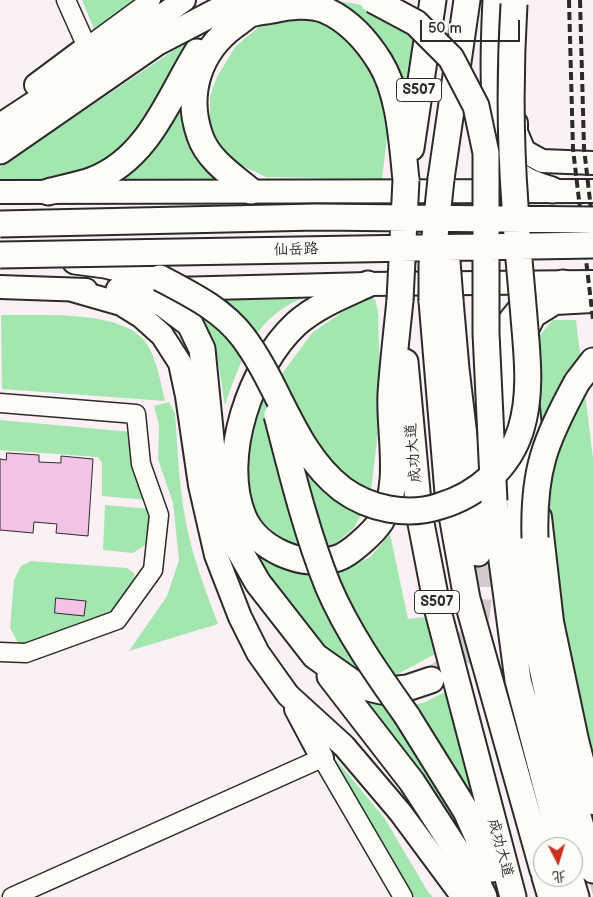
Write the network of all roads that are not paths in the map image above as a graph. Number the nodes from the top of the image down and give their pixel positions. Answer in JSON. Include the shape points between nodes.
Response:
{"nodes":[{"id":1,"x":66,"y":0,"type":"edge"},
{"id":2,"x":151,"y":0,"type":"edge"},
{"id":3,"x":184,"y":0,"type":"edge"},
{"id":4,"x":215,"y":0,"type":"edge"},
{"id":5,"x":243,"y":0,"type":"edge"},
{"id":6,"x":256,"y":0,"type":"edge"},
{"id":7,"x":373,"y":0,"type":"edge"},
{"id":8,"x":433,"y":0,"type":"edge"},
{"id":9,"x":467,"y":0,"type":"edge"},
{"id":10,"x":512,"y":4,"type":"edge"},
{"id":11,"x":156,"y":43,"type":"junction"},
{"id":12,"x":87,"y":47,"type":"junction"},
{"id":13,"x":0,"y":111,"type":"edge"},
{"id":14,"x":0,"y":126,"type":"edge"},
{"id":15,"x":0,"y":151,"type":"edge"},
{"id":16,"x":593,"y":163,"type":"edge"},
{"id":17,"x":406,"y":180,"type":"junction"},
{"id":18,"x":552,"y":190,"type":"junction"},
{"id":19,"x":251,"y":191,"type":"junction"},
{"id":20,"x":593,"y":191,"type":"edge"},
{"id":21,"x":0,"y":192,"type":"edge"},
{"id":22,"x":48,"y":192,"type":"junction"},
{"id":23,"x":593,"y":220,"type":"edge"},
{"id":24,"x":0,"y":224,"type":"edge"},
{"id":25,"x":593,"y":245,"type":"edge"},
{"id":26,"x":0,"y":255,"type":"edge"},
{"id":27,"x":38,"y":256,"type":"junction"},
{"id":28,"x":593,"y":282,"type":"edge"},
{"id":29,"x":563,"y":283,"type":"junction"},
{"id":30,"x":368,"y":284,"type":"junction"},
{"id":31,"x":0,"y":287,"type":"edge"},
{"id":32,"x":72,"y":290,"type":"junction"},
{"id":33,"x":119,"y":290,"type":"junction"},
{"id":34,"x":400,"y":300,"type":"junction"},
{"id":35,"x":441,"y":301,"type":"junction"},
{"id":36,"x":593,"y":301,"type":"edge"},
{"id":37,"x":593,"y":361,"type":"edge"},
{"id":38,"x":267,"y":377,"type":"junction"},
{"id":39,"x":0,"y":403,"type":"edge"},
{"id":40,"x":478,"y":553,"type":"tunnel mouth"},
{"id":41,"x":0,"y":652,"type":"edge"},
{"id":42,"x":315,"y":656,"type":"junction"},
{"id":43,"x":431,"y":680,"type":"tunnel mouth"},
{"id":44,"x":288,"y":695,"type":"junction"},
{"id":45,"x":322,"y":758,"type":"junction"},
{"id":46,"x":593,"y":803,"type":"edge"},
{"id":47,"x":593,"y":826,"type":"edge"},
{"id":48,"x":534,"y":837,"type":"edge"},
{"id":49,"x":559,"y":837,"type":"edge"},
{"id":50,"x":593,"y":870,"type":"edge"},
{"id":51,"x":12,"y":897,"type":"edge"},
{"id":52,"x":403,"y":897,"type":"edge"},
{"id":53,"x":463,"y":897,"type":"edge"},
{"id":54,"x":484,"y":897,"type":"edge"},
{"id":55,"x":504,"y":897,"type":"edge"},
{"id":56,"x":513,"y":897,"type":"edge"}],
"edges":[{"from":1,"to":12,"type":"street"},
{"from":2,"to":12,"type":"street"},
{"from":3,"to":14,"type":"main road"},
{"from":4,"to":11,"type":"highway"},
{"from":5,"to":11,"type":"highway"},
{"from":6,"to":22,"type":"highway","via":[[223,20],[202,46],[144,143],[121,164],[93,180]]},
{"from":7,"to":49,"type":"highway","bridge":true,"via":[[416,23],[452,58],[476,106],[486,153],[486,333],[494,501],[518,680]]},
{"from":8,"to":17,"type":"highway","name":"成功大道","number":"S507"},
{"from":9,"to":35,"type":"highway","name":"成功大道","number":"S507","bridge":true,"via":[[432,265]]},
{"from":10,"to":16,"type":"main road","via":[[523,48],[516,132],[524,151],[542,161]]},
{"from":10,"to":18,"type":"highway","via":[[493,67],[499,132],[510,165],[525,180]]},
{"from":10,"to":38,"type":"highway","bridge":true,"via":[[510,79],[514,204],[529,368],[521,429],[512,450],[482,486],[458,501],[432,509],[401,511],[378,507],[352,496],[326,476],[306,451]]},
{"from":11,"to":15,"type":"highway"},
{"from":12,"to":13,"type":"main road"},
{"from":17,"to":19,"type":"highway","via":[[399,119],[381,63],[345,22],[324,10],[288,6],[250,14],[219,37],[204,58],[196,81],[194,108],[200,137],[219,164]]},
{"from":17,"to":34,"type":"highway","name":"成功大道","number":"S507","bridge":true},
{"from":18,"to":19,"type":"main road"},
{"from":18,"to":20,"type":"main road"},
{"from":19,"to":22,"type":"main road"},
{"from":21,"to":22,"type":"main road"},
{"from":23,"to":24,"type":"highway","bridge":true,"via":[[317,217]]},
{"from":25,"to":27,"type":"highway","name":"仙岳路","bridge":true},
{"from":26,"to":27,"type":"highway","name":"仙岳路","bridge":true},
{"from":27,"to":38,"type":"highway","bridge":true,"via":[[105,265],[160,278],[211,305],[243,336]]},
{"from":28,"to":29,"type":"main road"},
{"from":29,"to":30,"type":"main road"},
{"from":29,"to":50,"type":"highway","via":[[527,301],[511,321],[508,346],[518,488],[533,624],[558,744]]},
{"from":30,"to":33,"type":"main road"},
{"from":30,"to":34,"type":"highway","via":[[327,303],[296,324],[254,382],[242,415],[236,488],[243,516],[254,535],[276,552],[308,561],[339,558],[364,540],[381,521],[390,494],[393,462],[391,395]]},
{"from":31,"to":32,"type":"main road"},
{"from":32,"to":33,"type":"main road"},
{"from":32,"to":44,"type":"main road","via":[[121,304],[142,317],[162,335],[180,362],[200,485],[216,555],[258,653]]},
{"from":33,"to":42,"type":"highway","via":[[162,303],[190,324],[202,349],[213,460],[222,505],[238,548],[258,583]]},
{"from":34,"to":56,"type":"highway","name":"成功大道","number":"S507","via":[[419,513],[438,611]]},
{"from":35,"to":40,"type":"highway","via":[[456,369]]},
{"from":35,"to":48,"type":"highway","name":"成功大道","number":"S507","via":[[448,493],[467,599]]},
{"from":36,"to":46,"type":"main road","via":[[555,303],[534,316],[520,344],[552,622]]},
{"from":37,"to":47,"type":"highway","bridge":true,"via":[[558,416],[538,468],[534,501],[535,538],[548,635]]},
{"from":38,"to":55,"type":"highway","bridge":true,"via":[[310,536],[329,587],[349,628],[466,811]]},
{"from":39,"to":41,"type":"street","via":[[136,414],[141,464],[159,515],[153,570],[117,620],[26,653]]},
{"from":42,"to":43,"type":"highway","via":[[356,685],[381,691],[408,688]]},
{"from":42,"to":54,"type":"highway","via":[[412,782]]},
{"from":44,"to":45,"type":"main road"},
{"from":44,"to":53,"type":"main road","via":[[344,746],[400,812]]},
{"from":45,"to":51,"type":"street"},
{"from":45,"to":52,"type":"street"}]}
